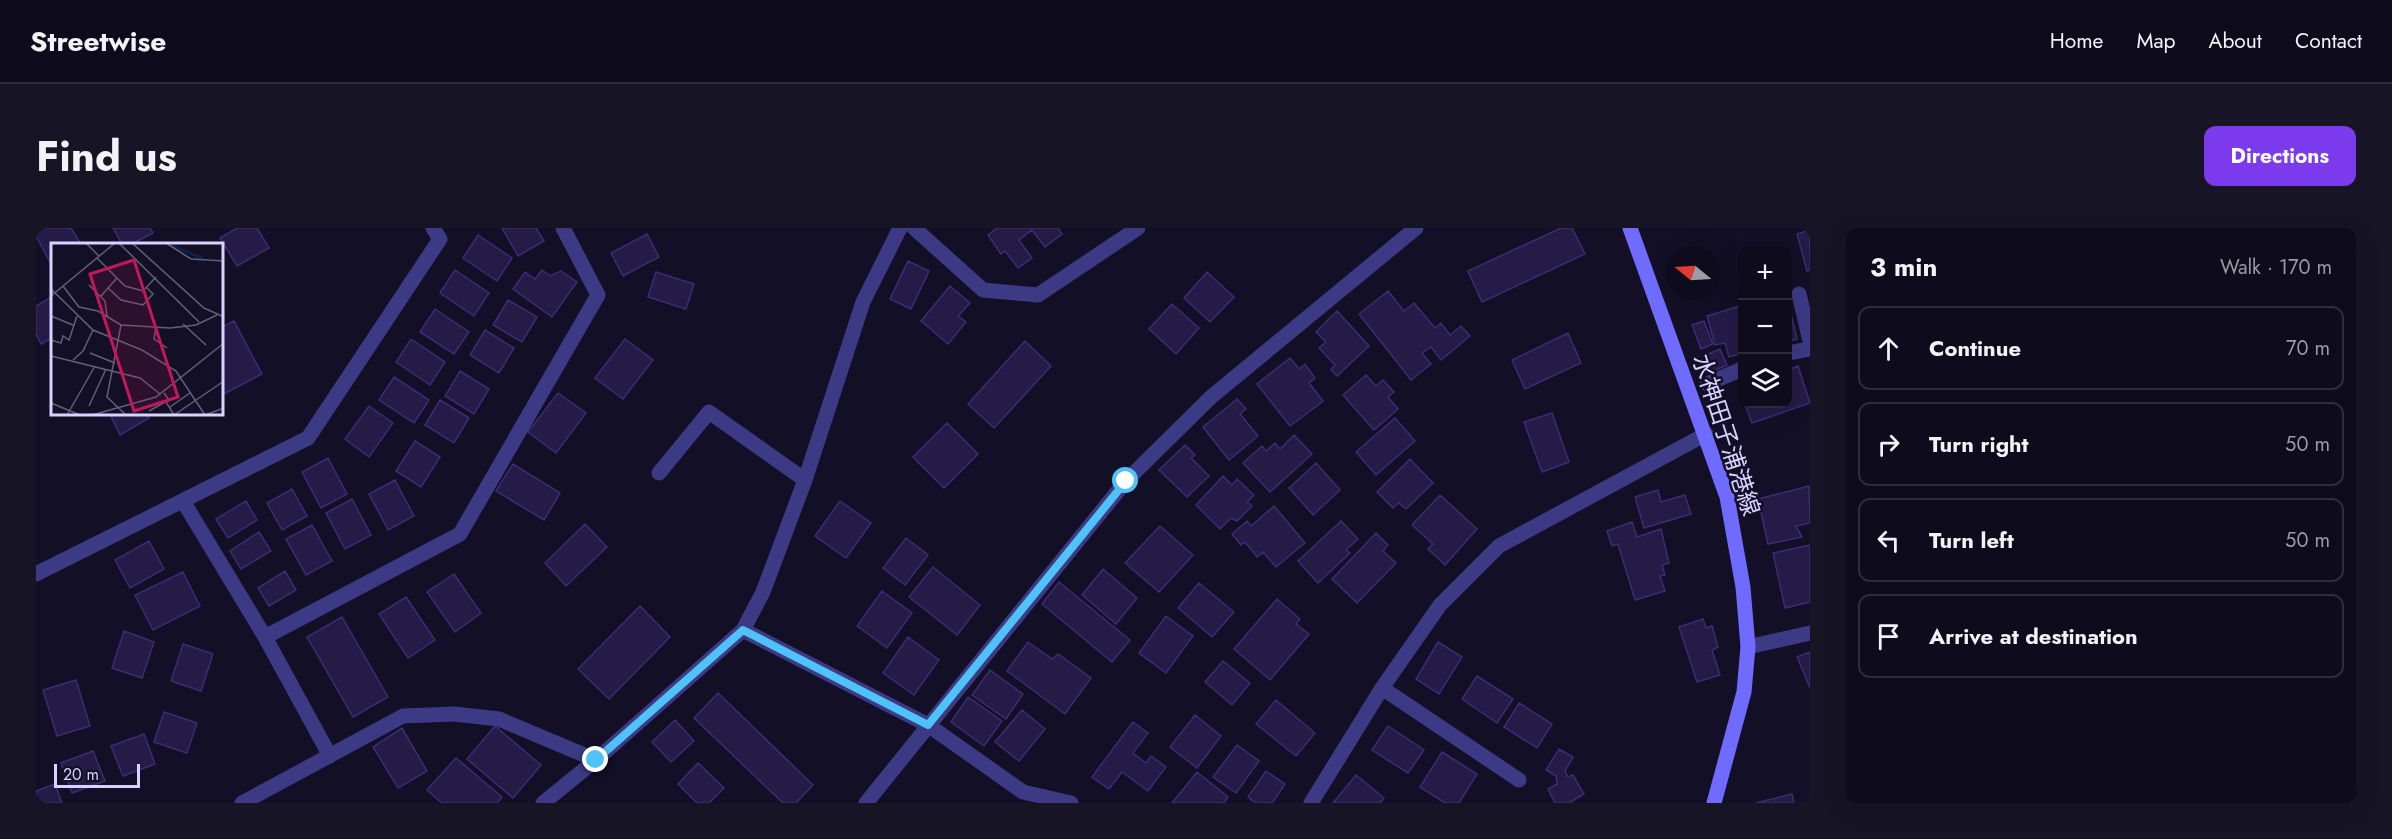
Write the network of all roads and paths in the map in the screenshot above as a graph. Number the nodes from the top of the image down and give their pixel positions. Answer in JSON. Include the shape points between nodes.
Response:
{"nodes":[{"id":1,"x":434,"y":228,"type":"edge"},
{"id":2,"x":563,"y":228,"type":"edge"},
{"id":3,"x":900,"y":228,"type":"edge"},
{"id":4,"x":914,"y":228,"type":"edge"},
{"id":5,"x":1138,"y":228,"type":"edge"},
{"id":6,"x":1416,"y":228,"type":"edge"},
{"id":7,"x":1630,"y":228,"type":"edge"},
{"id":8,"x":1799,"y":294,"type":"dead end"},
{"id":9,"x":1810,"y":341,"type":"edge"},
{"id":10,"x":1810,"y":349,"type":"edge"},
{"id":11,"x":1792,"y":352,"type":"edge"},
{"id":12,"x":1738,"y":371,"type":"edge"},
{"id":13,"x":1707,"y":384,"type":"dead end"},
{"id":14,"x":1706,"y":434,"type":"junction"},
{"id":15,"x":659,"y":473,"type":"dead end"},
{"id":16,"x":805,"y":480,"type":"junction"},
{"id":17,"x":183,"y":501,"type":"junction"},
{"id":18,"x":36,"y":574,"type":"edge"},
{"id":19,"x":743,"y":630,"type":"junction"},
{"id":20,"x":1810,"y":633,"type":"edge"},
{"id":21,"x":265,"y":637,"type":"junction"},
{"id":22,"x":1748,"y":647,"type":"junction"},
{"id":23,"x":1382,"y":688,"type":"junction"},
{"id":24,"x":928,"y":725,"type":"junction"},
{"id":25,"x":330,"y":756,"type":"junction"},
{"id":26,"x":596,"y":760,"type":"junction"},
{"id":27,"x":1519,"y":780,"type":"dead end"},
{"id":28,"x":242,"y":803,"type":"edge"},
{"id":29,"x":543,"y":803,"type":"edge"},
{"id":30,"x":866,"y":803,"type":"edge"},
{"id":31,"x":1071,"y":803,"type":"edge"},
{"id":32,"x":1311,"y":803,"type":"edge"},
{"id":33,"x":1714,"y":803,"type":"edge"}],
"edges":[{"from":1,"to":17,"type":"street","via":[[440,239],[308,438]]},
{"from":2,"to":21,"type":"street","via":[[598,295],[460,534]]},
{"from":3,"to":16,"type":"street","via":[[863,302]]},
{"from":4,"to":5,"type":"street","via":[[983,290],[1038,295]]},
{"from":6,"to":24,"type":"street","via":[[1211,397],[1126,481]]},
{"from":7,"to":14,"type":"main road","name":"水神田子浦港線"},
{"from":8,"to":9,"type":"street"},
{"from":10,"to":11,"type":"street"},
{"from":12,"to":13,"type":"street"},
{"from":14,"to":22,"type":"main road","name":"水神田子浦港線","via":[[1727,497],[1743,587]]},
{"from":14,"to":23,"type":"street","via":[[1499,546],[1440,605]]},
{"from":15,"to":16,"type":"street","via":[[709,412]]},
{"from":16,"to":19,"type":"street","via":[[763,592]]},
{"from":17,"to":18,"type":"street"},
{"from":17,"to":21,"type":"street"},
{"from":19,"to":24,"type":"street"},
{"from":19,"to":26,"type":"street"},
{"from":20,"to":22,"type":"street"},
{"from":21,"to":25,"type":"street"},
{"from":22,"to":33,"type":"main road","name":"水神田子浦港線","via":[[1744,692]]},
{"from":23,"to":27,"type":"street"},
{"from":23,"to":32,"type":"street"},
{"from":24,"to":30,"type":"street"},
{"from":24,"to":31,"type":"street","via":[[1023,792]]},
{"from":25,"to":26,"type":"street","via":[[403,716],[454,714],[499,719]]},
{"from":25,"to":28,"type":"street"},
{"from":26,"to":29,"type":"street"}]}
